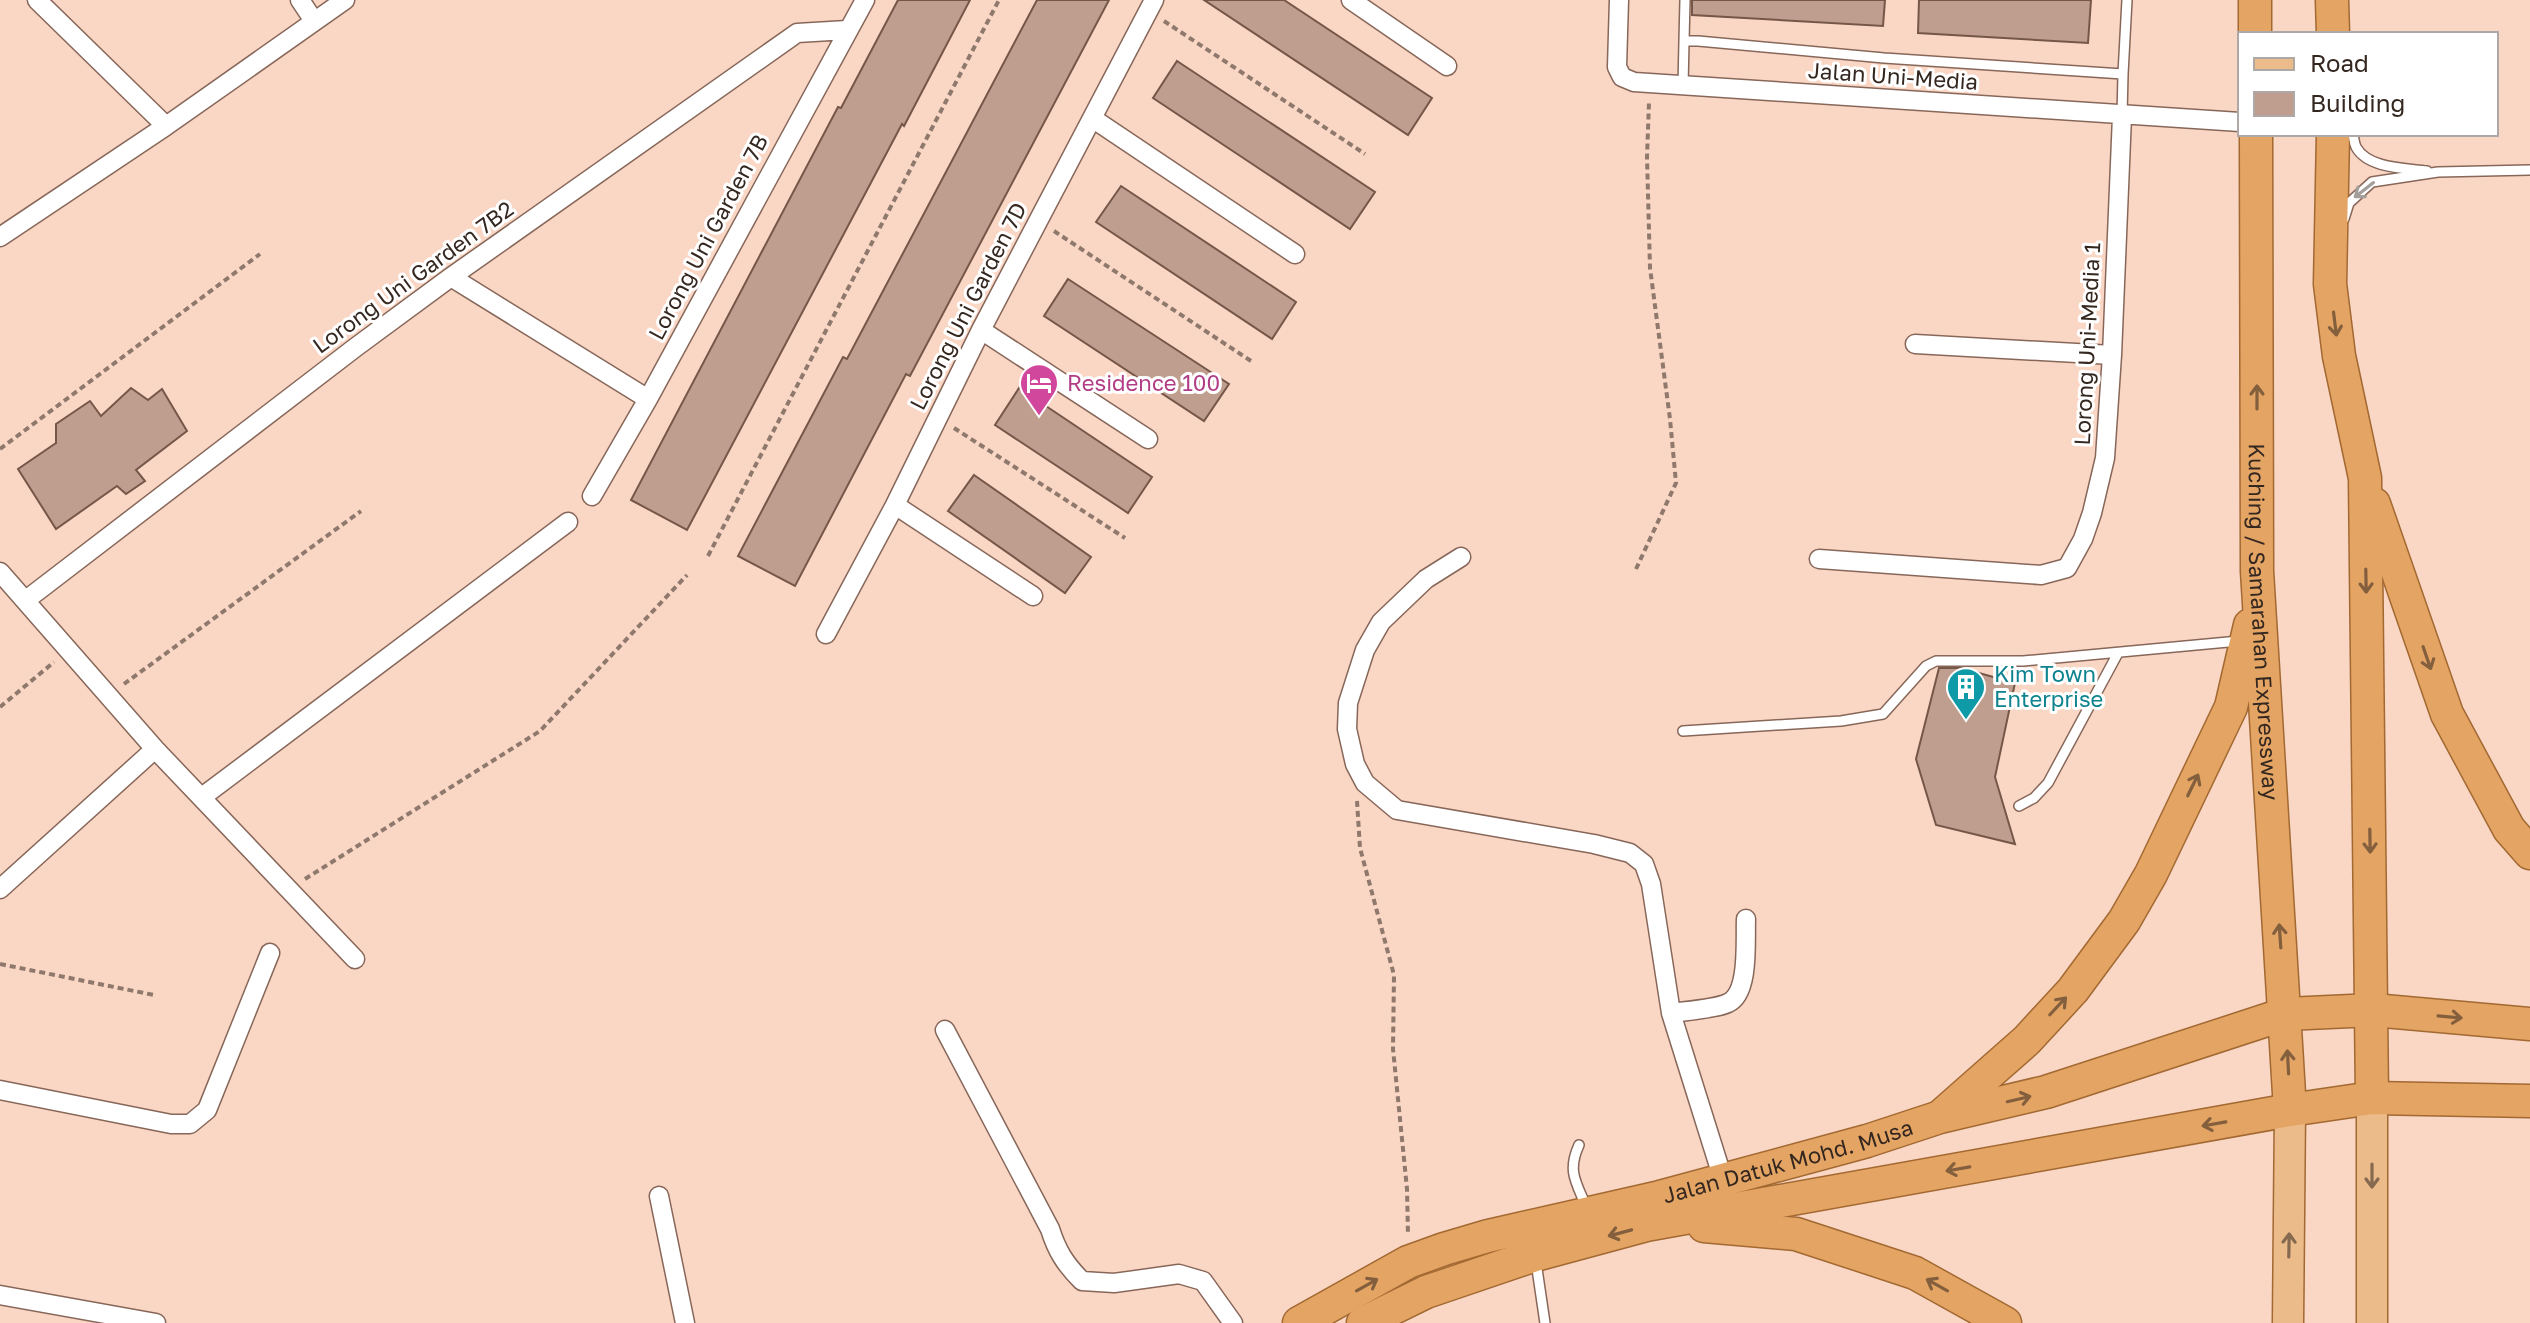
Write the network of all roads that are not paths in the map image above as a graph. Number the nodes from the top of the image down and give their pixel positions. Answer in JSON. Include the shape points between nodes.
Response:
{"nodes":[{"id":1,"x":37,"y":0,"type":"edge"},
{"id":2,"x":300,"y":0,"type":"edge"},
{"id":3,"x":345,"y":0,"type":"edge"},
{"id":4,"x":865,"y":0,"type":"edge"},
{"id":5,"x":1351,"y":0,"type":"edge"},
{"id":6,"x":1619,"y":0,"type":"edge"},
{"id":7,"x":1685,"y":0,"type":"edge"},
{"id":8,"x":2127,"y":0,"type":"edge"},
{"id":9,"x":2255,"y":0,"type":"edge"},
{"id":10,"x":2332,"y":0,"type":"edge"},
{"id":11,"x":1152,"y":5,"type":"edge"},
{"id":12,"x":314,"y":21,"type":"junction"},
{"id":13,"x":847,"y":30,"type":"junction"},
{"id":14,"x":2255,"y":32,"type":"edge"},
{"id":15,"x":2333,"y":32,"type":"edge"},
{"id":16,"x":1684,"y":41,"type":"junction"},
{"id":17,"x":1447,"y":66,"type":"dead end"},
{"id":18,"x":2123,"y":74,"type":"junction"},
{"id":19,"x":1683,"y":86,"type":"junction"},
{"id":20,"x":2122,"y":116,"type":"junction"},
{"id":21,"x":1092,"y":118,"type":"junction"},
{"id":22,"x":2238,"y":122,"type":"edge"},
{"id":23,"x":166,"y":126,"type":"junction"},
{"id":24,"x":2256,"y":136,"type":"edge"},
{"id":25,"x":2333,"y":136,"type":"edge"},
{"id":26,"x":2353,"y":136,"type":"edge"},
{"id":27,"x":2530,"y":170,"type":"edge"},
{"id":28,"x":2438,"y":172,"type":"junction"},
{"id":29,"x":0,"y":237,"type":"edge"},
{"id":30,"x":1295,"y":254,"type":"dead end"},
{"id":31,"x":451,"y":277,"type":"junction"},
{"id":32,"x":2330,"y":284,"type":"junction"},
{"id":33,"x":981,"y":330,"type":"junction"},
{"id":34,"x":1915,"y":344,"type":"dead end"},
{"id":35,"x":2112,"y":355,"type":"junction"},
{"id":36,"x":648,"y":399,"type":"junction"},
{"id":37,"x":1148,"y":439,"type":"dead end"},
{"id":38,"x":2365,"y":478,"type":"junction"},
{"id":39,"x":592,"y":496,"type":"dead end"},
{"id":40,"x":895,"y":505,"type":"junction"},
{"id":41,"x":568,"y":522,"type":"dead end"},
{"id":42,"x":1461,"y":557,"type":"dead end"},
{"id":43,"x":1819,"y":559,"type":"dead end"},
{"id":44,"x":2257,"y":571,"type":"junction"},
{"id":45,"x":0,"y":572,"type":"edge"},
{"id":46,"x":1033,"y":596,"type":"dead end"},
{"id":47,"x":26,"y":600,"type":"junction"},
{"id":48,"x":826,"y":634,"type":"dead end"},
{"id":49,"x":2247,"y":640,"type":"junction"},
{"id":50,"x":2118,"y":653,"type":"junction"},
{"id":51,"x":1683,"y":731,"type":"dead end"},
{"id":52,"x":155,"y":749,"type":"junction"},
{"id":53,"x":202,"y":797,"type":"junction"},
{"id":54,"x":2019,"y":806,"type":"dead end"},
{"id":55,"x":2530,"y":853,"type":"edge"},
{"id":56,"x":0,"y":889,"type":"edge"},
{"id":57,"x":1746,"y":919,"type":"dead end"},
{"id":58,"x":270,"y":953,"type":"dead end"},
{"id":59,"x":355,"y":959,"type":"dead end"},
{"id":60,"x":2373,"y":1010,"type":"junction"},
{"id":61,"x":1671,"y":1013,"type":"junction"},
{"id":62,"x":2285,"y":1014,"type":"junction"},
{"id":63,"x":2530,"y":1024,"type":"edge"},
{"id":64,"x":945,"y":1030,"type":"dead end"},
{"id":65,"x":0,"y":1090,"type":"edge"},
{"id":66,"x":2372,"y":1098,"type":"junction"},
{"id":67,"x":2530,"y":1101,"type":"edge"},
{"id":68,"x":2290,"y":1110,"type":"junction"},
{"id":69,"x":1940,"y":1117,"type":"junction"},
{"id":70,"x":1579,"y":1145,"type":"dead end"},
{"id":71,"x":1723,"y":1179,"type":"junction"},
{"id":72,"x":659,"y":1196,"type":"dead end"},
{"id":73,"x":1589,"y":1213,"type":"junction"},
{"id":74,"x":1663,"y":1222,"type":"junction"},
{"id":75,"x":1535,"y":1255,"type":"junction"},
{"id":76,"x":0,"y":1295,"type":"edge"},
{"id":77,"x":156,"y":1323,"type":"edge"},
{"id":78,"x":685,"y":1323,"type":"edge"},
{"id":79,"x":1233,"y":1323,"type":"edge"},
{"id":80,"x":1299,"y":1323,"type":"edge"},
{"id":81,"x":1363,"y":1323,"type":"edge"},
{"id":82,"x":1545,"y":1323,"type":"edge"},
{"id":83,"x":2005,"y":1323,"type":"edge"},
{"id":84,"x":2288,"y":1323,"type":"edge"},
{"id":85,"x":2372,"y":1323,"type":"edge"}],
"edges":[{"from":1,"to":23,"type":"street"},
{"from":2,"to":12,"type":"street"},
{"from":3,"to":12,"type":"street"},
{"from":4,"to":13,"type":"street","name":"Lorong Uni Garden 7B"},
{"from":5,"to":17,"type":"street"},
{"from":6,"to":19,"type":"street","name":"Jalan Uni-Media","via":[[1617,67],[1622,77]]},
{"from":7,"to":16,"type":"lane"},
{"from":8,"to":18,"type":"lane"},
{"from":9,"to":14,"type":"highway"},
{"from":10,"to":15,"type":"highway"},
{"from":11,"to":21,"type":"street","name":"Lorong Uni Garden 7D"},
{"from":12,"to":23,"type":"street"},
{"from":13,"to":31,"type":"street","name":"Lorong Uni Garden 7B2","via":[[797,33]]},
{"from":13,"to":36,"type":"street","name":"Lorong Uni Garden 7B"},
{"from":16,"to":18,"type":"lane"},
{"from":16,"to":19,"type":"lane"},
{"from":18,"to":20,"type":"lane"},
{"from":19,"to":20,"type":"street","name":"Jalan Uni-Media"},
{"from":20,"to":22,"type":"street","name":"Jalan Uni-Media"},
{"from":20,"to":35,"type":"street","name":"Lorong Uni-Media 1"},
{"from":21,"to":30,"type":"street"},
{"from":21,"to":33,"type":"street","name":"Lorong Uni Garden 7D"},
{"from":23,"to":29,"type":"street"},
{"from":44,"to":24,"type":"highway","name":"Kuching / Samarahan Expressway","one_way":true},
{"from":25,"to":32,"type":"highway"},
{"from":26,"to":28,"type":"lane","via":[[2356,147],[2379,163]]},
{"from":27,"to":28,"type":"lane"},
{"from":28,"to":32,"type":"lane","one_way":true,"via":[[2372,182],[2359,192],[2344,216]]},
{"from":31,"to":36,"type":"street"},
{"from":31,"to":47,"type":"street","name":"Lorong Uni Garden 7B2"},
{"from":32,"to":38,"type":"highway","one_way":true},
{"from":33,"to":37,"type":"street"},
{"from":33,"to":40,"type":"street","name":"Lorong Uni Garden 7D"},
{"from":34,"to":35,"type":"street"},
{"from":35,"to":43,"type":"street","name":"Lorong Uni-Media 1","via":[[2105,458],[2092,513],[2067,568],[2041,575]]},
{"from":36,"to":39,"type":"street","name":"Lorong Uni Garden 7B"},
{"from":38,"to":55,"type":"highway","one_way":true,"via":[[2447,714],[2509,829]]},
{"from":38,"to":60,"type":"highway","one_way":true},
{"from":40,"to":46,"type":"street"},
{"from":40,"to":48,"type":"street","name":"Lorong Uni Garden 7D"},
{"from":41,"to":53,"type":"street"},
{"from":42,"to":61,"type":"street","via":[[1426,579],[1381,622],[1365,650],[1348,703],[1355,764],[1365,783],[1397,810],[1594,844],[1630,853],[1644,864]]},
{"from":44,"to":49,"type":"highway"},
{"from":62,"to":44,"type":"highway","name":"Kuching / Samarahan Expressway","one_way":true},
{"from":45,"to":47,"type":"street"},
{"from":47,"to":52,"type":"street"},
{"from":49,"to":50,"type":"lane"},
{"from":69,"to":49,"type":"highway","one_way":true,"via":[[2036,1030],[2124,921],[2231,707]]},
{"from":50,"to":51,"type":"lane","via":[[1936,661],[1883,714]]},
{"from":50,"to":54,"type":"lane","via":[[2048,783]]},
{"from":52,"to":53,"type":"street"},
{"from":52,"to":56,"type":"street"},
{"from":53,"to":59,"type":"street"},
{"from":57,"to":61,"type":"street","via":[[1739,994],[1728,1003]]},
{"from":58,"to":65,"type":"street","via":[[207,1110],[190,1124]]},
{"from":60,"to":62,"type":"highway","name":"Jalan Datuk Mohd. Musa"},
{"from":60,"to":63,"type":"highway","name":"Jalan Datuk Mohd. Musa","one_way":true},
{"from":60,"to":66,"type":"highway"},
{"from":61,"to":71,"type":"street"},
{"from":68,"to":62,"type":"highway","name":"Kuching / Samarahan Expressway","one_way":true},
{"from":69,"to":62,"type":"highway","name":"Jalan Datuk Mohd. Musa","one_way":true,"via":[[2046,1092]]},
{"from":64,"to":79,"type":"street","via":[[1069,1268],[1082,1281],[1114,1283],[1179,1274],[1203,1281]]},
{"from":66,"to":67,"type":"highway","name":"Jalan Datuk Mohd. Musa"},
{"from":66,"to":68,"type":"highway","name":"Jalan Datuk Mohd. Musa"},
{"from":66,"to":85,"type":"main road","one_way":true},
{"from":68,"to":74,"type":"highway","name":"Jalan Datuk Mohd. Musa","one_way":true},
{"from":84,"to":68,"type":"main road","one_way":true},
{"from":69,"to":71,"type":"highway","name":"Jalan Datuk Mohd. Musa"},
{"from":70,"to":73,"type":"lane","via":[[1573,1172]]},
{"from":71,"to":73,"type":"highway","name":"Jalan Datuk Mohd. Musa"},
{"from":72,"to":78,"type":"street"},
{"from":80,"to":73,"type":"highway","name":"Jalan Datuk Mohd. Musa","one_way":true,"via":[[1408,1262],[1488,1236]]},
{"from":74,"to":75,"type":"highway","name":"Jalan Datuk Mohd. Musa","one_way":true},
{"from":83,"to":74,"type":"highway","one_way":true,"via":[[1915,1273],[1796,1234]]},
{"from":75,"to":81,"type":"highway","name":"Jalan Datuk Mohd. Musa","via":[[1426,1292]]},
{"from":75,"to":82,"type":"lane"},
{"from":76,"to":77,"type":"street"}]}
